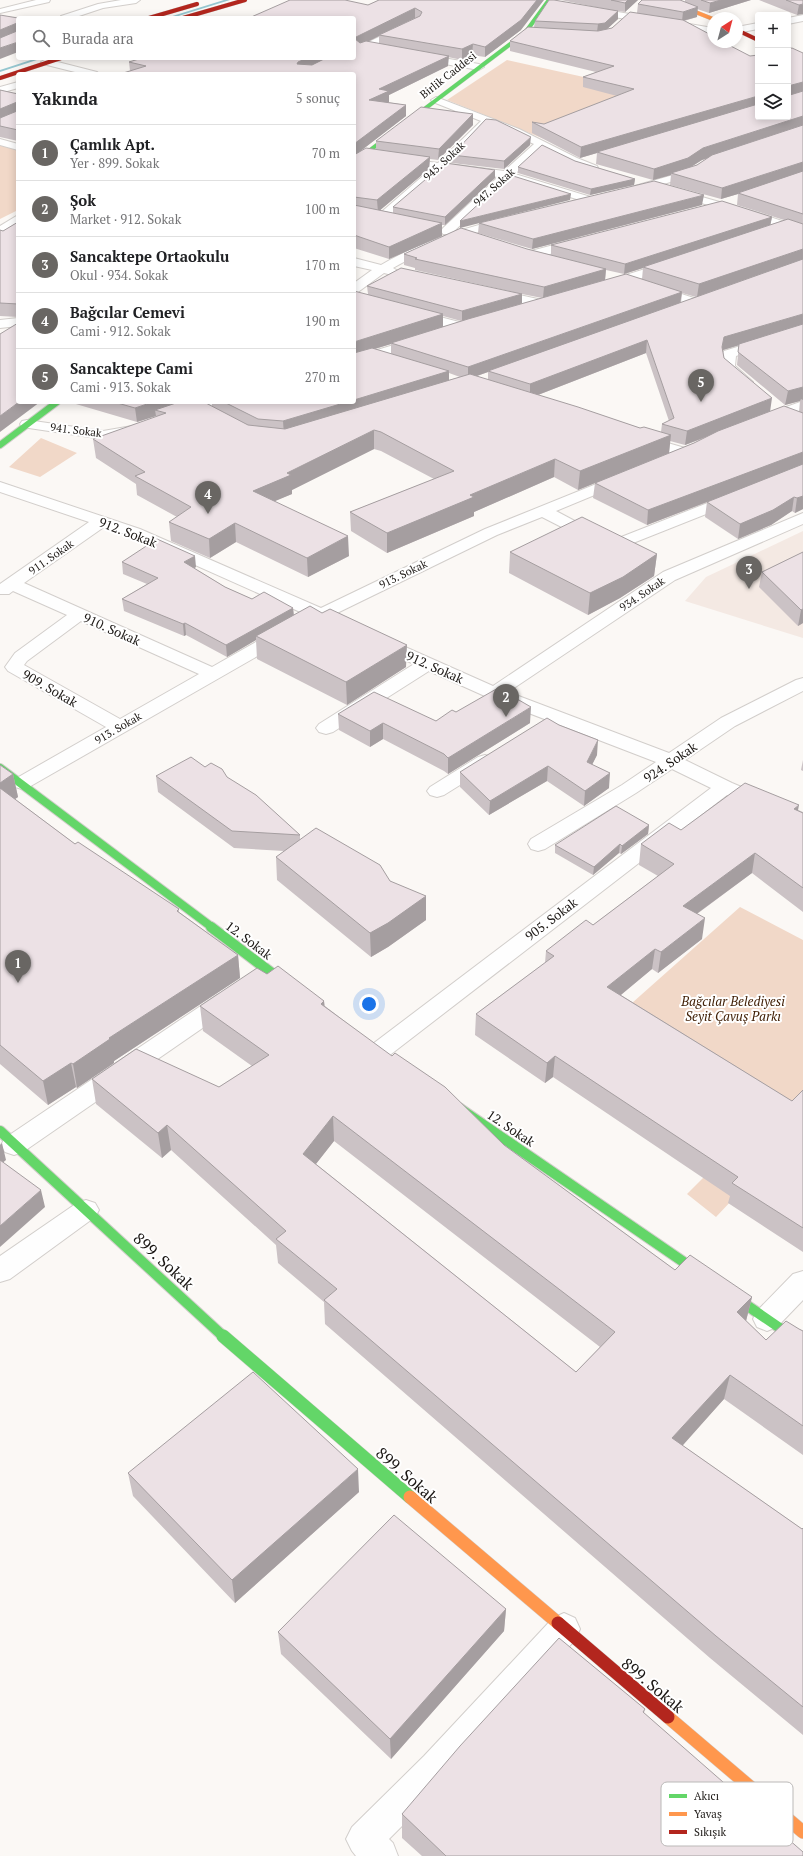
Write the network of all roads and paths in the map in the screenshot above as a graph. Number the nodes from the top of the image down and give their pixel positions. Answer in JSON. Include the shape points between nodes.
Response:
{"nodes":[{"id":1,"x":46,"y":0,"type":"edge"},
{"id":2,"x":97,"y":0,"type":"edge"},
{"id":3,"x":136,"y":0,"type":"edge"},
{"id":4,"x":245,"y":0,"type":"edge"},
{"id":5,"x":685,"y":0,"type":"edge"},
{"id":6,"x":204,"y":2,"type":"dead end"},
{"id":7,"x":669,"y":2,"type":"edge"},
{"id":8,"x":550,"y":3,"type":"edge"},
{"id":9,"x":113,"y":4,"type":"junction"},
{"id":10,"x":636,"y":7,"type":"dead end"},
{"id":11,"x":576,"y":8,"type":"edge"},
{"id":12,"x":0,"y":11,"type":"edge"},
{"id":13,"x":21,"y":16,"type":"dead end"},
{"id":14,"x":71,"y":16,"type":"edge"},
{"id":15,"x":156,"y":16,"type":"edge"},
{"id":16,"x":191,"y":16,"type":"edge"},
{"id":17,"x":627,"y":17,"type":"junction"},
{"id":18,"x":707,"y":17,"type":"edge"},
{"id":19,"x":803,"y":18,"type":"edge"},
{"id":20,"x":791,"y":20,"type":"edge"},
{"id":21,"x":416,"y":22,"type":"edge"},
{"id":22,"x":618,"y":26,"type":"edge"},
{"id":23,"x":755,"y":27,"type":"edge"},
{"id":24,"x":743,"y":29,"type":"edge"},
{"id":25,"x":707,"y":30,"type":"edge"},
{"id":26,"x":525,"y":33,"type":"junction"},
{"id":27,"x":743,"y":33,"type":"edge"},
{"id":28,"x":539,"y":34,"type":"edge"},
{"id":29,"x":755,"y":39,"type":"edge"},
{"id":30,"x":364,"y":47,"type":"junction"},
{"id":31,"x":380,"y":50,"type":"edge"},
{"id":32,"x":356,"y":51,"type":"edge"},
{"id":33,"x":410,"y":55,"type":"edge"},
{"id":34,"x":54,"y":60,"type":"edge"},
{"id":35,"x":46,"y":62,"type":"junction"},
{"id":36,"x":479,"y":67,"type":"junction"},
{"id":37,"x":72,"y":70,"type":"junction"},
{"id":38,"x":16,"y":72,"type":"edge"},
{"id":39,"x":17,"y":72,"type":"edge"},
{"id":40,"x":64,"y":72,"type":"edge"},
{"id":41,"x":83,"y":72,"type":"edge"},
{"id":42,"x":0,"y":78,"type":"edge"},
{"id":43,"x":16,"y":86,"type":"edge"},
{"id":44,"x":2,"y":95,"type":"edge"},
{"id":45,"x":436,"y":100,"type":"junction"},
{"id":46,"x":488,"y":119,"type":"junction"},
{"id":47,"x":0,"y":142,"type":"edge"},
{"id":48,"x":541,"y":143,"type":"junction"},
{"id":49,"x":16,"y":146,"type":"edge"},
{"id":50,"x":374,"y":147,"type":"joint"},
{"id":51,"x":359,"y":154,"type":"edge"},
{"id":52,"x":594,"y":159,"type":"edge"},
{"id":53,"x":706,"y":163,"type":"edge"},
{"id":54,"x":579,"y":164,"type":"junction"},
{"id":55,"x":440,"y":166,"type":"junction"},
{"id":56,"x":600,"y":170,"type":"edge"},
{"id":57,"x":508,"y":175,"type":"junction"},
{"id":58,"x":630,"y":179,"type":"edge"},
{"id":59,"x":652,"y":186,"type":"junction"},
{"id":60,"x":621,"y":193,"type":"edge"},
{"id":61,"x":740,"y":199,"type":"edge"},
{"id":62,"x":722,"y":205,"type":"junction"},
{"id":63,"x":565,"y":206,"type":"edge"},
{"id":64,"x":700,"y":210,"type":"edge"},
{"id":65,"x":368,"y":215,"type":"edge"},
{"id":66,"x":382,"y":217,"type":"junction"},
{"id":67,"x":517,"y":218,"type":"edge"},
{"id":68,"x":398,"y":220,"type":"edge"},
{"id":69,"x":16,"y":221,"type":"edge"},
{"id":70,"x":788,"y":226,"type":"junction"},
{"id":71,"x":433,"y":228,"type":"edge"},
{"id":72,"x":0,"y":231,"type":"edge"},
{"id":73,"x":447,"y":231,"type":"junction"},
{"id":74,"x":803,"y":232,"type":"edge"},
{"id":75,"x":460,"y":234,"type":"junction"},
{"id":76,"x":765,"y":234,"type":"edge"},
{"id":77,"x":589,"y":239,"type":"edge"},
{"id":78,"x":481,"y":240,"type":"edge"},
{"id":79,"x":516,"y":250,"type":"edge"},
{"id":80,"x":531,"y":254,"type":"junction"},
{"id":81,"x":552,"y":261,"type":"edge"},
{"id":82,"x":683,"y":261,"type":"edge"},
{"id":83,"x":356,"y":262,"type":"edge"},
{"id":84,"x":382,"y":269,"type":"junction"},
{"id":85,"x":405,"y":274,"type":"edge"},
{"id":86,"x":603,"y":275,"type":"edge"},
{"id":87,"x":625,"y":280,"type":"junction"},
{"id":88,"x":356,"y":287,"type":"edge"},
{"id":89,"x":595,"y":289,"type":"edge"},
{"id":90,"x":481,"y":290,"type":"edge"},
{"id":91,"x":713,"y":298,"type":"edge"},
{"id":92,"x":557,"y":300,"type":"edge"},
{"id":93,"x":542,"y":304,"type":"junction"},
{"id":94,"x":698,"y":304,"type":"junction"},
{"id":95,"x":397,"y":310,"type":"edge"},
{"id":96,"x":678,"y":311,"type":"edge"},
{"id":97,"x":512,"y":312,"type":"edge"},
{"id":98,"x":16,"y":322,"type":"edge"},
{"id":99,"x":477,"y":323,"type":"edge"},
{"id":100,"x":2,"y":324,"type":"edge"},
{"id":101,"x":462,"y":327,"type":"junction"},
{"id":102,"x":803,"y":331,"type":"edge"},
{"id":103,"x":356,"y":351,"type":"edge"},
{"id":104,"x":374,"y":356,"type":"junction"},
{"id":105,"x":356,"y":360,"type":"edge"},
{"id":106,"x":396,"y":362,"type":"edge"},
{"id":107,"x":758,"y":392,"type":"edge"},
{"id":108,"x":54,"y":404,"type":"edge"},
{"id":109,"x":201,"y":405,"type":"edge"},
{"id":110,"x":803,"y":405,"type":"edge"},
{"id":111,"x":776,"y":407,"type":"junction"},
{"id":112,"x":216,"y":418,"type":"edge"},
{"id":113,"x":798,"y":421,"type":"edge"},
{"id":114,"x":27,"y":424,"type":"junction"},
{"id":115,"x":746,"y":426,"type":"edge"},
{"id":116,"x":626,"y":434,"type":"edge"},
{"id":117,"x":0,"y":445,"type":"edge"},
{"id":118,"x":662,"y":463,"type":"edge"},
{"id":119,"x":635,"y":474,"type":"edge"},
{"id":120,"x":0,"y":487,"type":"edge"},
{"id":121,"x":749,"y":492,"type":"edge"},
{"id":122,"x":543,"y":511,"type":"junction"},
{"id":123,"x":803,"y":518,"type":"edge"},
{"id":124,"x":102,"y":521,"type":"junction"},
{"id":125,"x":6,"y":588,"type":"edge"},
{"id":126,"x":80,"y":614,"type":"junction"},
{"id":127,"x":320,"y":614,"type":"junction"},
{"id":128,"x":427,"y":664,"type":"junction"},
{"id":129,"x":213,"y":674,"type":"junction"},
{"id":130,"x":803,"y":684,"type":"edge"},
{"id":131,"x":494,"y":693,"type":"junction"},
{"id":132,"x":554,"y":717,"type":"junction"},
{"id":133,"x":119,"y":727,"type":"junction"},
{"id":134,"x":326,"y":728,"type":"dead end"},
{"id":135,"x":535,"y":729,"type":"edge"},
{"id":136,"x":502,"y":750,"type":"edge"},
{"id":137,"x":672,"y":761,"type":"junction"},
{"id":138,"x":0,"y":768,"type":"edge"},
{"id":139,"x":22,"y":783,"type":"junction"},
{"id":140,"x":725,"y":787,"type":"junction"},
{"id":141,"x":437,"y":791,"type":"dead end"},
{"id":142,"x":803,"y":821,"type":"edge"},
{"id":143,"x":538,"y":844,"type":"dead end"},
{"id":144,"x":269,"y":972,"type":"junction"},
{"id":145,"x":299,"y":994,"type":"edge"},
{"id":146,"x":379,"y":1053,"type":"edge"},
{"id":147,"x":449,"y":1102,"type":"edge"},
{"id":148,"x":7,"y":1138,"type":"edge"},
{"id":149,"x":86,"y":1210,"type":"junction"},
{"id":150,"x":0,"y":1271,"type":"edge"},
{"id":151,"x":803,"y":1282,"type":"edge"},
{"id":152,"x":767,"y":1319,"type":"junction"},
{"id":153,"x":803,"y":1344,"type":"edge"},
{"id":154,"x":564,"y":1629,"type":"junction"},
{"id":155,"x":744,"y":1782,"type":"edge"},
{"id":156,"x":793,"y":1824,"type":"edge"},
{"id":157,"x":803,"y":1832,"type":"edge"},
{"id":158,"x":380,"y":1856,"type":"edge"}],
"edges":[{"from":1,"to":12,"type":"street"},
{"from":2,"to":9,"type":"street"},
{"from":3,"to":9,"type":"street"},
{"from":4,"to":16,"type":"main road"},
{"from":5,"to":7,"type":"street"},
{"from":6,"to":15,"type":"main road"},
{"from":7,"to":18,"type":"main road"},
{"from":8,"to":26,"type":"main road","name":"Birlik Caddesi"},
{"from":9,"to":14,"type":"street"},
{"from":10,"to":17,"type":"street"},
{"from":11,"to":17,"type":"street"},
{"from":12,"to":13,"type":"street"},
{"from":17,"to":22,"type":"street"},
{"from":17,"to":25,"type":"street"},
{"from":19,"to":20,"type":"street"},
{"from":21,"to":30,"type":"street"},
{"from":23,"to":24,"type":"street"},
{"from":26,"to":28,"type":"street"},
{"from":26,"to":36,"type":"main road","name":"Birlik Caddesi"},
{"from":27,"to":29,"type":"main road"},
{"from":30,"to":31,"type":"street"},
{"from":30,"to":32,"type":"street"},
{"from":33,"to":36,"type":"street"},
{"from":34,"to":35,"type":"main road"},
{"from":35,"to":37,"type":"street"},
{"from":35,"to":39,"type":"main road"},
{"from":36,"to":45,"type":"main road","name":"Birlik Caddesi"},
{"from":37,"to":40,"type":"street"},
{"from":37,"to":41,"type":"street"},
{"from":38,"to":42,"type":"main road"},
{"from":43,"to":44,"type":"street"},
{"from":45,"to":46,"type":"street"},
{"from":45,"to":50,"type":"main road","name":"Birlik Caddesi"},
{"from":46,"to":48,"type":"street"},
{"from":46,"to":55,"type":"street","name":"945. Sokak"},
{"from":47,"to":49,"type":"street"},
{"from":48,"to":54,"type":"street"},
{"from":48,"to":57,"type":"street","name":"947. Sokak"},
{"from":50,"to":51,"type":"street"},
{"from":51,"to":55,"type":"street"},
{"from":52,"to":54,"type":"street"},
{"from":53,"to":59,"type":"street","via":[[691,173]]},
{"from":54,"to":56,"type":"street"},
{"from":55,"to":57,"type":"street"},
{"from":55,"to":66,"type":"street","name":"945. Sokak"},
{"from":57,"to":63,"type":"street","via":[[594,200]]},
{"from":57,"to":73,"type":"street","name":"947. Sokak"},
{"from":58,"to":59,"type":"street"},
{"from":59,"to":60,"type":"street"},
{"from":59,"to":62,"type":"street"},
{"from":61,"to":62,"type":"street"},
{"from":62,"to":64,"type":"street"},
{"from":62,"to":70,"type":"street"},
{"from":65,"to":66,"type":"street"},
{"from":66,"to":68,"type":"street"},
{"from":67,"to":75,"type":"street"},
{"from":69,"to":72,"type":"street"},
{"from":70,"to":74,"type":"street"},
{"from":70,"to":76,"type":"street"},
{"from":71,"to":73,"type":"street"},
{"from":73,"to":75,"type":"street"},
{"from":75,"to":78,"type":"street"},
{"from":75,"to":84,"type":"street"},
{"from":77,"to":80,"type":"street"},
{"from":79,"to":80,"type":"street"},
{"from":80,"to":81,"type":"street"},
{"from":82,"to":87,"type":"street"},
{"from":83,"to":84,"type":"street"},
{"from":84,"to":85,"type":"street"},
{"from":84,"to":88,"type":"street"},
{"from":86,"to":87,"type":"street"},
{"from":87,"to":89,"type":"street"},
{"from":87,"to":94,"type":"street"},
{"from":90,"to":93,"type":"street"},
{"from":91,"to":94,"type":"street"},
{"from":92,"to":93,"type":"street"},
{"from":93,"to":97,"type":"street"},
{"from":94,"to":96,"type":"street"},
{"from":95,"to":101,"type":"street"},
{"from":98,"to":100,"type":"street"},
{"from":99,"to":101,"type":"street"},
{"from":101,"to":104,"type":"street"},
{"from":102,"to":107,"type":"street","via":[[729,354],[728,367]]},
{"from":103,"to":104,"type":"street"},
{"from":104,"to":105,"type":"street"},
{"from":104,"to":106,"type":"street"},
{"from":108,"to":114,"type":"main road"},
{"from":109,"to":112,"type":"street"},
{"from":109,"to":114,"type":"street","name":"941. Sokak","via":[[136,429],[103,435]]},
{"from":110,"to":111,"type":"street"},
{"from":111,"to":113,"type":"street"},
{"from":111,"to":115,"type":"street"},
{"from":114,"to":117,"type":"main road"},
{"from":116,"to":118,"type":"street","via":[[692,450]]},
{"from":119,"to":122,"type":"street","name":"913. Sokak"},
{"from":120,"to":124,"type":"street","name":"912. Sokak"},
{"from":121,"to":122,"type":"street","via":[[619,550]]},
{"from":122,"to":127,"type":"street","name":"913. Sokak","via":[[486,534]]},
{"from":123,"to":131,"type":"street","name":"934. Sokak","via":[[662,572]]},
{"from":124,"to":125,"type":"street","name":"911. Sokak"},
{"from":124,"to":127,"type":"street","name":"912. Sokak","via":[[134,532]]},
{"from":125,"to":126,"type":"street","name":"910. Sokak"},
{"from":126,"to":129,"type":"street","name":"910. Sokak"},
{"from":126,"to":133,"type":"street","name":"909. Sokak","via":[[21,657],[14,667]]},
{"from":127,"to":128,"type":"street","name":"912. Sokak"},
{"from":127,"to":129,"type":"street","name":"913. Sokak"},
{"from":128,"to":131,"type":"street","name":"912. Sokak"},
{"from":128,"to":134,"type":"street"},
{"from":129,"to":133,"type":"street","name":"913. Sokak"},
{"from":130,"to":137,"type":"street","name":"924. Sokak","via":[[728,722]]},
{"from":131,"to":132,"type":"street","name":"912. Sokak"},
{"from":132,"to":135,"type":"street"},
{"from":132,"to":137,"type":"street","name":"912. Sokak"},
{"from":133,"to":139,"type":"street","name":"913. Sokak"},
{"from":136,"to":141,"type":"street"},
{"from":137,"to":140,"type":"street","name":"912. Sokak"},
{"from":137,"to":143,"type":"street","name":"924. Sokak"},
{"from":138,"to":139,"type":"main road","name":"12. Sokak"},
{"from":139,"to":144,"type":"main road","name":"12. Sokak"},
{"from":140,"to":142,"type":"street","name":"912. Sokak"},
{"from":140,"to":146,"type":"street","name":"905. Sokak"},
{"from":144,"to":145,"type":"main road","name":"12. Sokak"},
{"from":144,"to":148,"type":"street"},
{"from":147,"to":152,"type":"main road","name":"12. Sokak"},
{"from":148,"to":149,"type":"main road","name":"899. Sokak"},
{"from":149,"to":150,"type":"street"},
{"from":149,"to":154,"type":"main road","name":"899. Sokak","via":[[238,1350]]},
{"from":151,"to":152,"type":"street"},
{"from":152,"to":153,"type":"main road","name":"12. Sokak"},
{"from":154,"to":155,"type":"main road","name":"899. Sokak"},
{"from":154,"to":158,"type":"street","via":[[436,1768],[364,1839]]},
{"from":156,"to":157,"type":"main road","name":"899. Sokak"}]}
